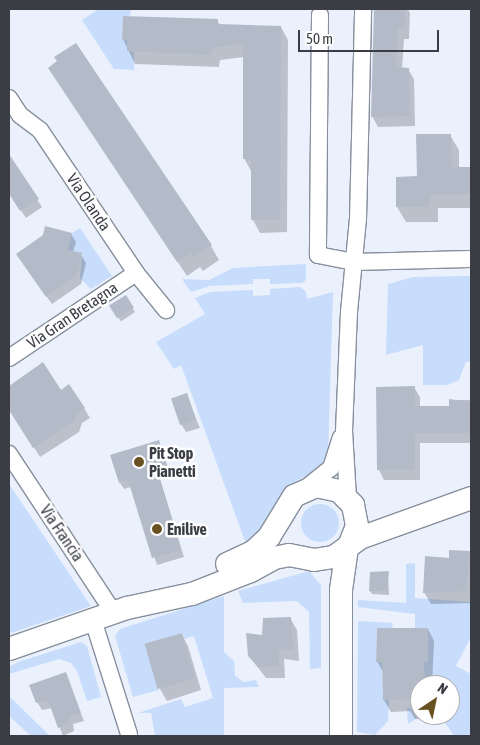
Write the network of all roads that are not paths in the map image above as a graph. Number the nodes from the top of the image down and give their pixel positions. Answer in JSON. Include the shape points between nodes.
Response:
{"nodes":[{"id":1,"x":363,"y":9,"type":"edge"},
{"id":2,"x":320,"y":15,"type":"dead end"},
{"id":3,"x":9,"y":98,"type":"edge"},
{"id":4,"x":15,"y":119,"type":"edge"},
{"id":5,"x":471,"y":259,"type":"edge"},
{"id":6,"x":353,"y":262,"type":"junction"},
{"id":7,"x":136,"y":273,"type":"junction"},
{"id":8,"x":166,"y":310,"type":"dead end"},
{"id":9,"x":9,"y":358,"type":"edge"},
{"id":10,"x":344,"y":432,"type":"junction"},
{"id":11,"x":9,"y":454,"type":"edge"},
{"id":12,"x":304,"y":489,"type":"junction"},
{"id":13,"x":471,"y":498,"type":"edge"},
{"id":14,"x":350,"y":502,"type":"junction"},
{"id":15,"x":420,"y":514,"type":"junction"},
{"id":16,"x":284,"y":516,"type":"junction"},
{"id":17,"x":348,"y":547,"type":"junction"},
{"id":18,"x":311,"y":559,"type":"junction"},
{"id":19,"x":341,"y":590,"type":"junction"},
{"id":20,"x":112,"y":613,"type":"junction"},
{"id":21,"x":9,"y":649,"type":"edge"},
{"id":22,"x":129,"y":734,"type":"dead end"},
{"id":23,"x":341,"y":736,"type":"edge"}],
"edges":[{"from":1,"to":6,"type":"street","via":[[358,219]]},
{"from":2,"to":6,"type":"street","via":[[318,255]]},
{"from":3,"to":4,"type":"street","name":"Via Olanda"},
{"from":4,"to":7,"type":"street","name":"Via Olanda","via":[[40,130]]},
{"from":5,"to":6,"type":"street"},
{"from":6,"to":10,"type":"street"},
{"from":7,"to":8,"type":"street","name":"Via Olanda"},
{"from":7,"to":9,"type":"street","name":"Via Gran Bretagna"},
{"from":10,"to":12,"type":"street","via":[[331,468]]},
{"from":10,"to":14,"type":"street"},
{"from":11,"to":20,"type":"street","name":"Via Francia"},
{"from":12,"to":14,"type":"main road","via":[[328,486]]},
{"from":12,"to":16,"type":"main road","via":[[294,496]]},
{"from":13,"to":15,"type":"main road"},
{"from":14,"to":15,"type":"main road","via":[[381,516]]},
{"from":14,"to":17,"type":"main road","via":[[357,526]]},
{"from":15,"to":17,"type":"main road","via":[[360,538]]},
{"from":16,"to":18,"type":"main road","via":[[288,541]]},
{"from":16,"to":20,"type":"main road","via":[[253,552],[174,583]]},
{"from":17,"to":18,"type":"main road","via":[[334,558]]},
{"from":17,"to":19,"type":"main road"},
{"from":18,"to":19,"type":"main road","via":[[329,570]]},
{"from":18,"to":20,"type":"main road","via":[[289,554],[274,558],[251,571],[192,594]]},
{"from":19,"to":23,"type":"main road"},
{"from":20,"to":21,"type":"main road"},
{"from":20,"to":22,"type":"street","name":"Via Francia"}]}
